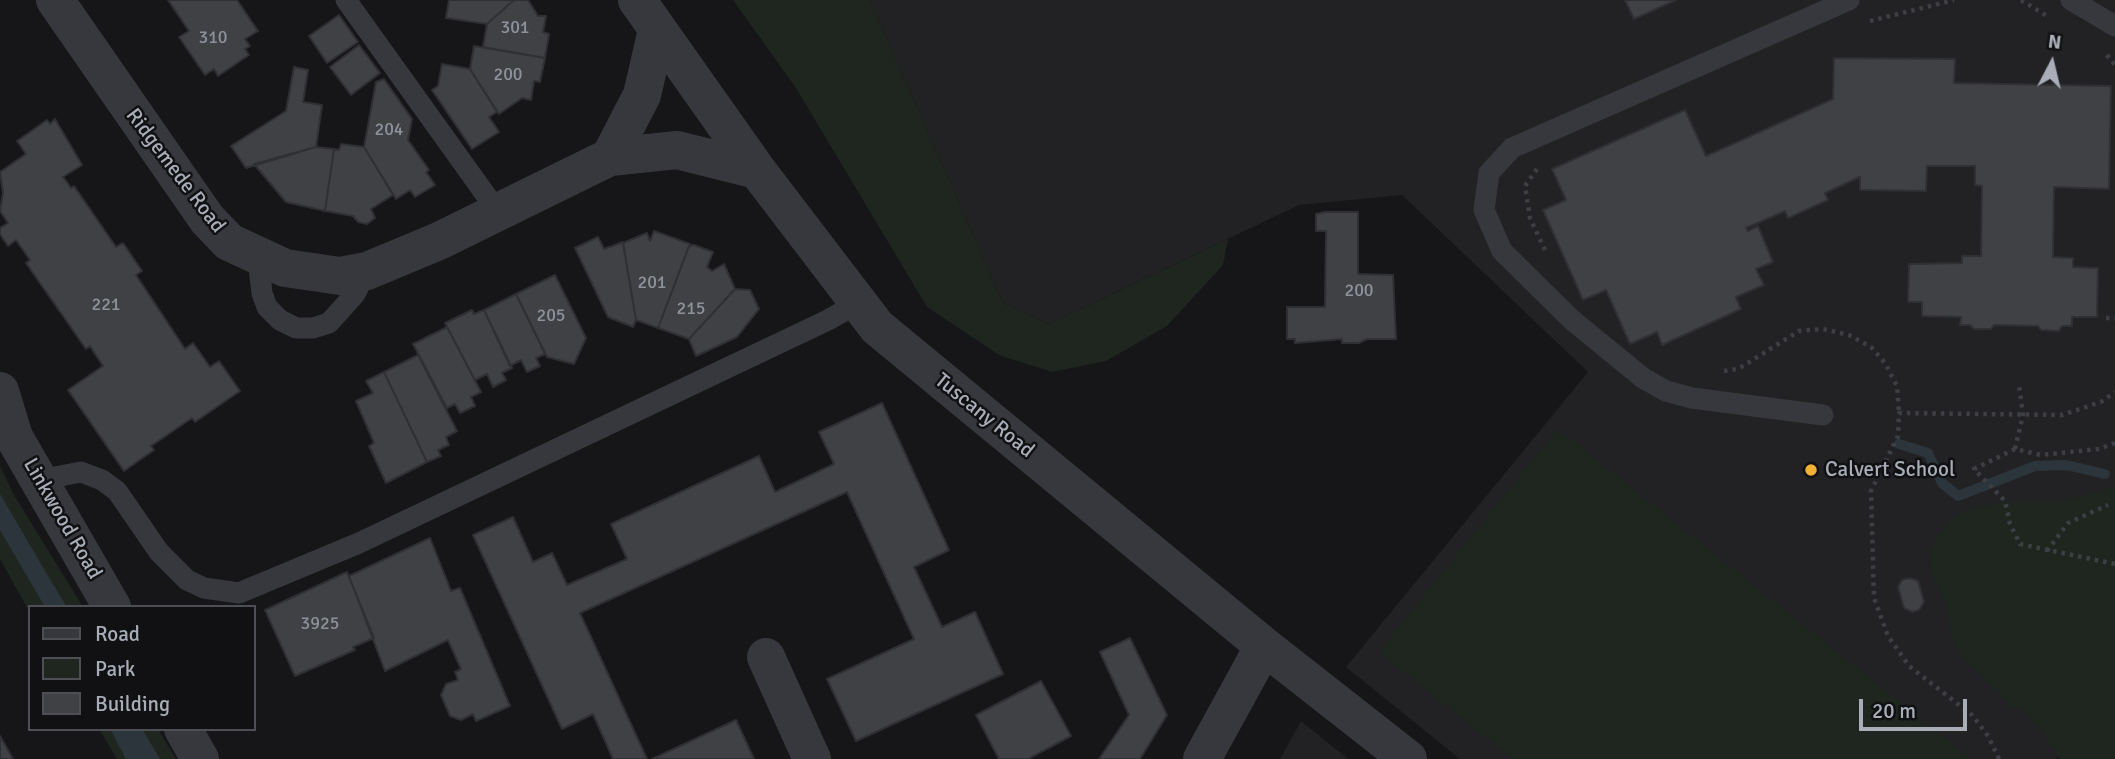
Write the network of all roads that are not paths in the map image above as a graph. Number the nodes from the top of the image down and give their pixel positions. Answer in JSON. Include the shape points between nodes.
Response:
{"nodes":[{"id":1,"x":55,"y":0,"type":"edge"},
{"id":2,"x":346,"y":0,"type":"edge"},
{"id":3,"x":1849,"y":0,"type":"edge"},
{"id":4,"x":2071,"y":0,"type":"edge"},
{"id":5,"x":647,"y":15,"type":"edge"},
{"id":6,"x":2115,"y":26,"type":"edge"},
{"id":7,"x":610,"y":157,"type":"junction"},
{"id":8,"x":757,"y":170,"type":"junction"},
{"id":9,"x":498,"y":212,"type":"junction"},
{"id":10,"x":258,"y":258,"type":"junction"},
{"id":11,"x":367,"y":271,"type":"junction"},
{"id":12,"x":858,"y":303,"type":"junction"},
{"id":13,"x":0,"y":391,"type":"edge"},
{"id":14,"x":1823,"y":415,"type":"dead end"},
{"id":15,"x":39,"y":481,"type":"junction"},
{"id":16,"x":111,"y":605,"type":"edge"},
{"id":17,"x":1264,"y":646,"type":"junction"},
{"id":18,"x":766,"y":657,"type":"dead end"},
{"id":19,"x":184,"y":731,"type":"edge"},
{"id":20,"x":200,"y":759,"type":"edge"},
{"id":21,"x":812,"y":759,"type":"edge"},
{"id":22,"x":1202,"y":759,"type":"edge"},
{"id":23,"x":1408,"y":759,"type":"edge"}],
"edges":[{"from":1,"to":10,"type":"street","name":"Ridgemede Road","via":[[207,219],[229,242]]},
{"from":2,"to":9,"type":"lane"},
{"from":3,"to":14,"type":"lane","via":[[1513,148],[1489,173],[1485,210],[1502,251],[1572,320],[1643,378],[1692,398]]},
{"from":4,"to":6,"type":"lane"},
{"from":5,"to":7,"type":"street","via":[[642,95]]},
{"from":5,"to":8,"type":"street","name":"Tuscany Road"},
{"from":7,"to":8,"type":"street","name":"Ridgemede Road","via":[[677,150]]},
{"from":7,"to":9,"type":"street","name":"Ridgemede Road"},
{"from":8,"to":12,"type":"street","name":"Tuscany Road"},
{"from":9,"to":11,"type":"street","name":"Ridgemede Road"},
{"from":10,"to":11,"type":"street","name":"Ridgemede Road","via":[[317,275]]},
{"from":10,"to":11,"type":"lane","via":[[267,307],[296,328],[329,323],[355,294]]},
{"from":12,"to":15,"type":"lane","via":[[359,543],[239,593],[213,591],[187,580],[159,552],[117,491],[102,480],[81,472]]},
{"from":12,"to":17,"type":"street","name":"Tuscany Road","via":[[877,327]]},
{"from":13,"to":15,"type":"street","name":"Linkwood Road","via":[[14,437]]},
{"from":15,"to":16,"type":"street","name":"Linkwood Road"},
{"from":17,"to":22,"type":"street"},
{"from":17,"to":23,"type":"street","name":"Tuscany Road"},
{"from":18,"to":21,"type":"street"},
{"from":19,"to":20,"type":"street"}]}
